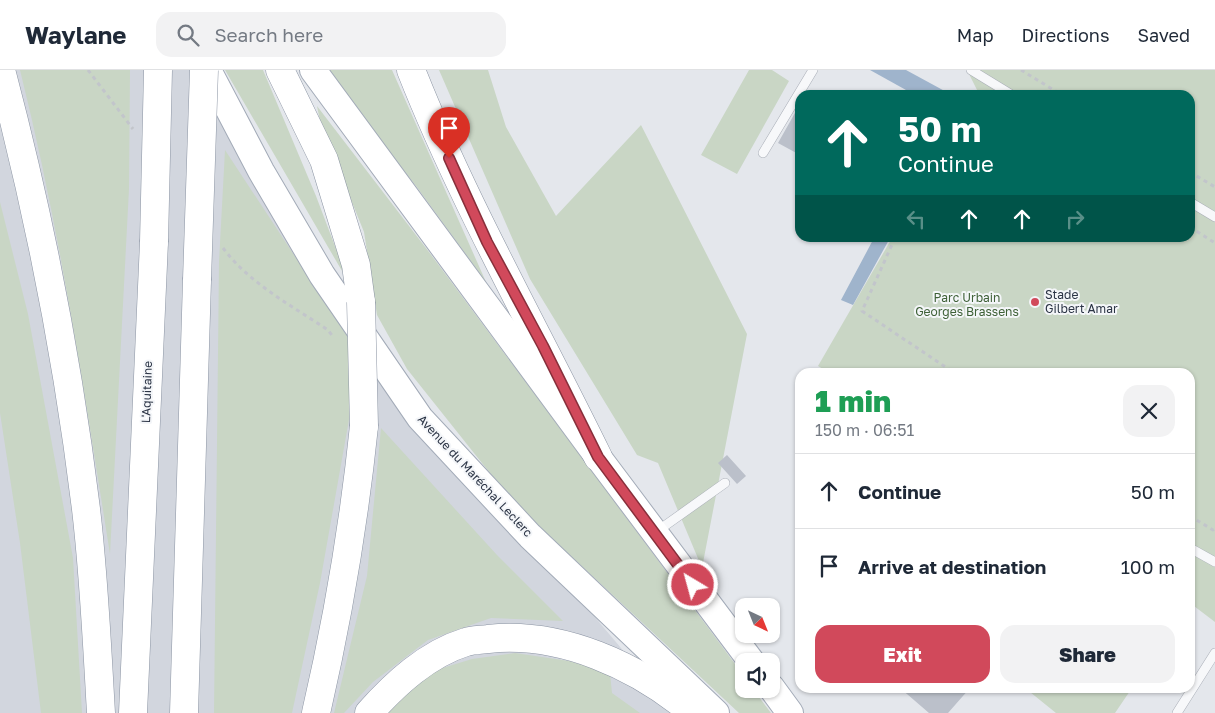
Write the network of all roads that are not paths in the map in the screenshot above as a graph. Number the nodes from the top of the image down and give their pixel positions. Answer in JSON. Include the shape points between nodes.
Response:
{"nodes":[{"id":1,"x":1,"y":70,"type":"edge"},
{"id":2,"x":158,"y":70,"type":"edge"},
{"id":3,"x":204,"y":70,"type":"edge"},
{"id":4,"x":208,"y":70,"type":"edge"},
{"id":5,"x":280,"y":70,"type":"edge"},
{"id":6,"x":313,"y":70,"type":"edge"},
{"id":7,"x":411,"y":70,"type":"edge"},
{"id":8,"x":813,"y":70,"type":"edge"},
{"id":9,"x":971,"y":70,"type":"edge"},
{"id":10,"x":801,"y":90,"type":"edge"},
{"id":11,"x":1004,"y":90,"type":"edge"},
{"id":12,"x":795,"y":100,"type":"edge"},
{"id":13,"x":763,"y":153,"type":"dead end"},
{"id":14,"x":1195,"y":205,"type":"edge"},
{"id":15,"x":1215,"y":217,"type":"edge"},
{"id":16,"x":598,"y":457,"type":"junction"},
{"id":17,"x":725,"y":483,"type":"dead end"},
{"id":18,"x":654,"y":533,"type":"junction"},
{"id":19,"x":1195,"y":551,"type":"edge"},
{"id":20,"x":1215,"y":562,"type":"edge"},
{"id":21,"x":746,"y":653,"type":"edge"},
{"id":22,"x":1215,"y":654,"type":"edge"},
{"id":23,"x":1195,"y":685,"type":"edge"},
{"id":24,"x":1190,"y":693,"type":"edge"},
{"id":25,"x":779,"y":698,"type":"edge"},
{"id":26,"x":101,"y":713,"type":"edge"},
{"id":27,"x":133,"y":713,"type":"edge"},
{"id":28,"x":184,"y":713,"type":"edge"},
{"id":29,"x":316,"y":713,"type":"edge"},
{"id":30,"x":369,"y":713,"type":"edge"},
{"id":31,"x":693,"y":713,"type":"edge"},
{"id":32,"x":716,"y":713,"type":"edge"},
{"id":33,"x":790,"y":713,"type":"edge"},
{"id":34,"x":1177,"y":713,"type":"edge"}],
"edges":[{"from":1,"to":26,"type":"highway","via":[[35,207],[73,409],[86,511]]},
{"from":2,"to":27,"type":"highway","name":"L'Aquitaine","bridge":true,"via":[[154,242]]},
{"from":3,"to":28,"type":"highway","bridge":true},
{"from":4,"to":32,"type":"main road","name":"Avenue du Maréchal Leclerc","via":[[261,171],[322,275],[420,418],[530,536]]},
{"from":5,"to":29,"type":"highway","bridge":true,"via":[[324,160],[356,265],[361,302],[364,426],[357,500]]},
{"from":6,"to":16,"type":"main road"},
{"from":7,"to":16,"type":"highway","via":[[487,242]]},
{"from":8,"to":10,"type":"lane"},
{"from":9,"to":11,"type":"lane"},
{"from":12,"to":13,"type":"lane"},
{"from":14,"to":15,"type":"lane"},
{"from":16,"to":18,"type":"main road"},
{"from":17,"to":18,"type":"lane"},
{"from":18,"to":21,"type":"main road"},
{"from":19,"to":20,"type":"lane"},
{"from":22,"to":23,"type":"lane"},
{"from":24,"to":34,"type":"lane"},
{"from":25,"to":33,"type":"main road"},
{"from":30,"to":31,"type":"highway","via":[[387,692],[438,655],[466,642],[508,637],[544,640],[586,652],[646,680]]}]}
